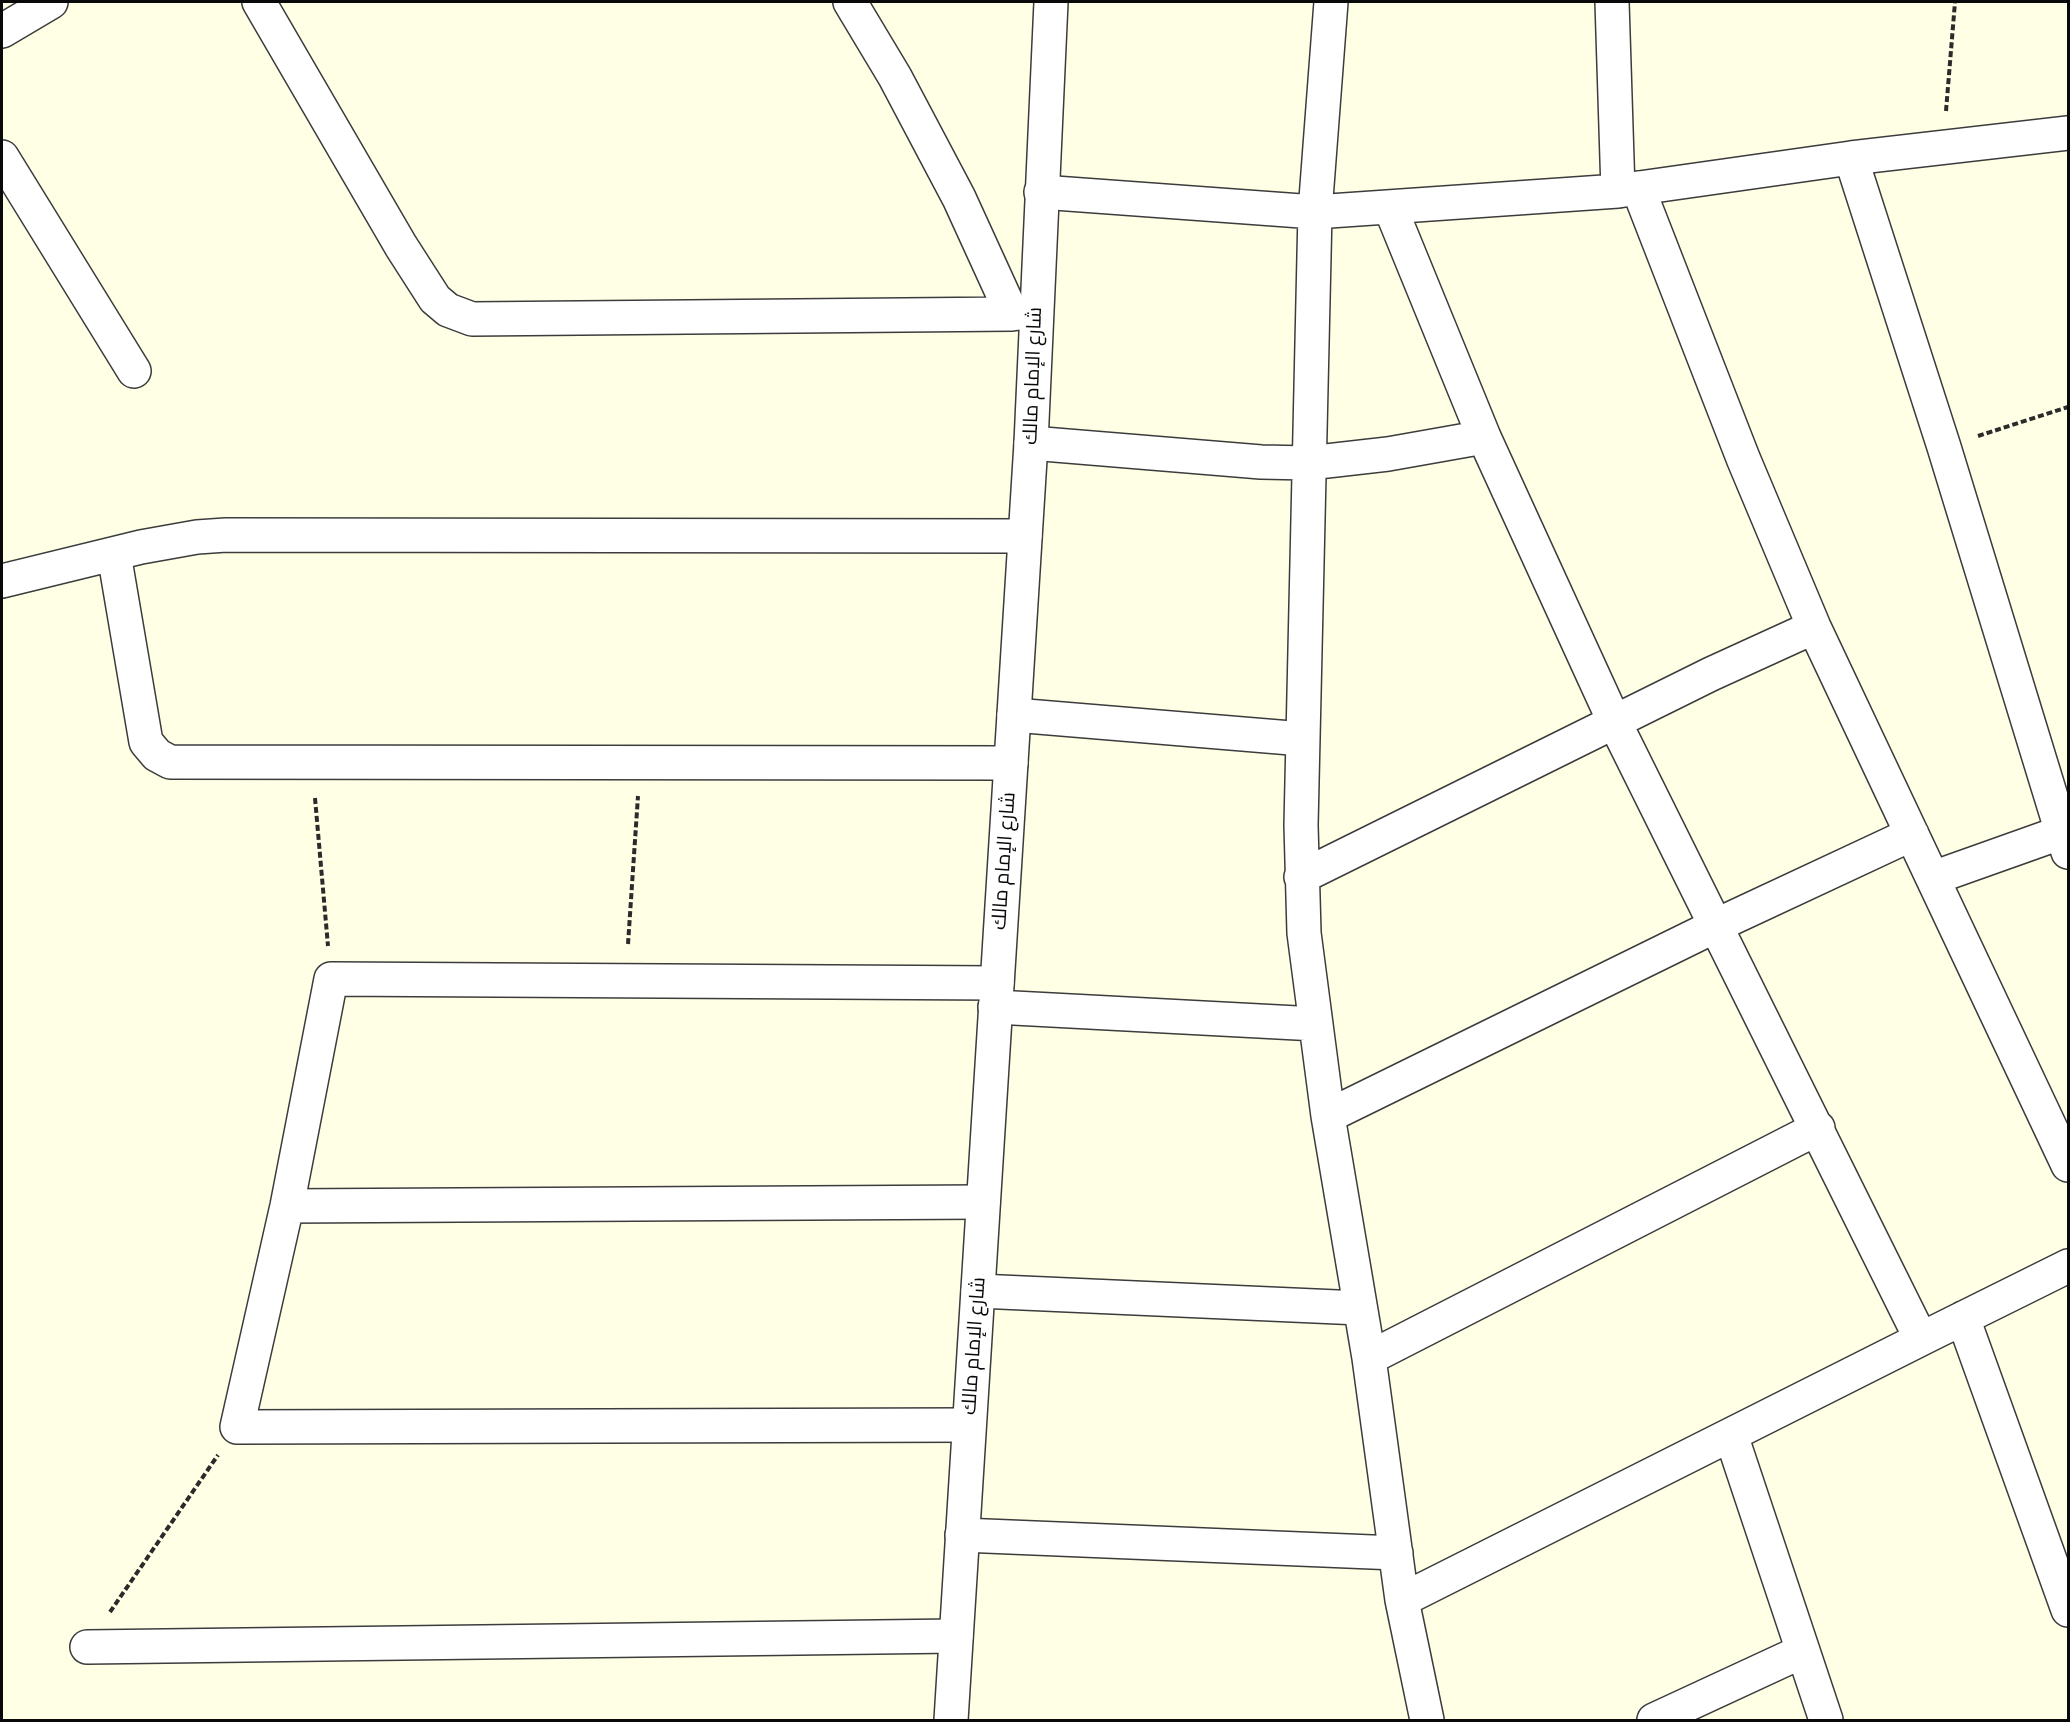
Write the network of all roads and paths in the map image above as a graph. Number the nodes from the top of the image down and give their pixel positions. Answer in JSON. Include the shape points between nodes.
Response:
{"nodes":[{"id":1,"x":51,"y":2,"type":"edge"},
{"id":2,"x":259,"y":2,"type":"edge"},
{"id":3,"x":850,"y":2,"type":"edge"},
{"id":4,"x":1051,"y":2,"type":"edge"},
{"id":5,"x":1331,"y":2,"type":"edge"},
{"id":6,"x":1612,"y":2,"type":"edge"},
{"id":7,"x":1954,"y":2,"type":"edge"},
{"id":8,"x":2,"y":31,"type":"edge"},
{"id":9,"x":2068,"y":133,"type":"edge"},
{"id":10,"x":1943,"y":147,"type":"junction"},
{"id":11,"x":2,"y":157,"type":"edge"},
{"id":12,"x":1851,"y":158,"type":"junction"},
{"id":13,"x":1628,"y":190,"type":"junction"},
{"id":14,"x":1041,"y":192,"type":"junction"},
{"id":15,"x":1390,"y":207,"type":"junction"},
{"id":16,"x":1315,"y":212,"type":"junction"},
{"id":17,"x":1024,"y":313,"type":"junction"},
{"id":18,"x":134,"y":371,"type":"dead end"},
{"id":19,"x":2068,"y":407,"type":"edge"},
{"id":20,"x":1484,"y":436,"type":"junction"},
{"id":21,"x":1031,"y":443,"type":"junction"},
{"id":22,"x":1944,"y":447,"type":"junction"},
{"id":23,"x":1309,"y":463,"type":"junction"},
{"id":24,"x":1025,"y":536,"type":"junction"},
{"id":25,"x":114,"y":554,"type":"junction"},
{"id":26,"x":2,"y":581,"type":"edge"},
{"id":27,"x":1814,"y":627,"type":"junction"},
{"id":28,"x":1014,"y":715,"type":"junction"},
{"id":29,"x":1614,"y":721,"type":"junction"},
{"id":30,"x":1303,"y":739,"type":"junction"},
{"id":31,"x":311,"y":762,"type":"junction"},
{"id":32,"x":640,"y":763,"type":"junction"},
{"id":33,"x":1011,"y":764,"type":"junction"},
{"id":34,"x":1912,"y":834,"type":"junction"},
{"id":35,"x":2066,"y":838,"type":"edge"},
{"id":36,"x":1302,"y":877,"type":"junction"},
{"id":37,"x":1933,"y":878,"type":"junction"},
{"id":38,"x":1715,"y":926,"type":"junction"},
{"id":39,"x":331,"y":979,"type":"junction"},
{"id":40,"x":625,"y":981,"type":"junction"},
{"id":41,"x":996,"y":995,"type":"junction"},
{"id":42,"x":1316,"y":1023,"type":"junction"},
{"id":43,"x":1328,"y":1116,"type":"junction"},
{"id":44,"x":1818,"y":1128,"type":"junction"},
{"id":45,"x":2068,"y":1165,"type":"edge"},
{"id":46,"x":983,"y":1202,"type":"junction"},
{"id":47,"x":287,"y":1206,"type":"junction"},
{"id":48,"x":2068,"y":1266,"type":"edge"},
{"id":49,"x":978,"y":1291,"type":"junction"},
{"id":50,"x":1360,"y":1308,"type":"junction"},
{"id":51,"x":1963,"y":1318,"type":"junction"},
{"id":52,"x":1921,"y":1339,"type":"junction"},
{"id":53,"x":1369,"y":1358,"type":"junction"},
{"id":54,"x":969,"y":1425,"type":"junction"},
{"id":55,"x":237,"y":1427,"type":"junction"},
{"id":56,"x":1731,"y":1435,"type":"junction"},
{"id":57,"x":962,"y":1534,"type":"junction"},
{"id":58,"x":1396,"y":1554,"type":"junction"},
{"id":59,"x":2063,"y":1577,"type":"edge"},
{"id":60,"x":1402,"y":1600,"type":"junction"},
{"id":61,"x":2068,"y":1610,"type":"edge"},
{"id":62,"x":956,"y":1636,"type":"junction"},
{"id":63,"x":87,"y":1647,"type":"joint"},
{"id":64,"x":1803,"y":1651,"type":"junction"},
{"id":65,"x":951,"y":1720,"type":"edge"},
{"id":66,"x":1427,"y":1720,"type":"edge"},
{"id":67,"x":1654,"y":1720,"type":"edge"},
{"id":68,"x":1826,"y":1720,"type":"edge"}],
"edges":[{"from":1,"to":8,"type":"street"},
{"from":2,"to":17,"type":"street","via":[[401,246],[435,298],[448,310],[472,319]]},
{"from":3,"to":17,"type":"street"},
{"from":4,"to":14,"type":"street","name":"شارع الإمام مالك"},
{"from":5,"to":16,"type":"street"},
{"from":6,"to":13,"type":"street"},
{"from":7,"to":10,"type":"path"},
{"from":9,"to":10,"type":"street"},
{"from":10,"to":12,"type":"street"},
{"from":11,"to":18,"type":"street"},
{"from":12,"to":13,"type":"street"},
{"from":12,"to":22,"type":"street"},
{"from":13,"to":15,"type":"street"},
{"from":13,"to":27,"type":"street"},
{"from":14,"to":16,"type":"street"},
{"from":14,"to":17,"type":"street","name":"شارع الإمام مالك"},
{"from":15,"to":16,"type":"street"},
{"from":15,"to":20,"type":"street"},
{"from":16,"to":23,"type":"street"},
{"from":17,"to":21,"type":"street","name":"شارع الإمام مالك"},
{"from":19,"to":22,"type":"path"},
{"from":20,"to":23,"type":"street","via":[[1388,454]]},
{"from":20,"to":29,"type":"street"},
{"from":21,"to":23,"type":"street"},
{"from":21,"to":24,"type":"street","name":"شارع الإمام مالك"},
{"from":22,"to":35,"type":"street"},
{"from":23,"to":30,"type":"street"},
{"from":24,"to":25,"type":"street","via":[[226,535],[196,537]]},
{"from":24,"to":28,"type":"street","name":"شارع الإمام مالك"},
{"from":25,"to":26,"type":"street"},
{"from":25,"to":31,"type":"street","via":[[146,742],[158,755],[170,762]]},
{"from":27,"to":29,"type":"street"},
{"from":27,"to":34,"type":"street"},
{"from":28,"to":30,"type":"street"},
{"from":28,"to":33,"type":"street","name":"شارع الإمام مالك"},
{"from":29,"to":36,"type":"street"},
{"from":29,"to":38,"type":"street"},
{"from":30,"to":36,"type":"street"},
{"from":31,"to":32,"type":"street"},
{"from":31,"to":39,"type":"path"},
{"from":32,"to":33,"type":"street"},
{"from":32,"to":40,"type":"path"},
{"from":33,"to":41,"type":"street","name":"شارع الإمام مالك"},
{"from":34,"to":37,"type":"street"},
{"from":34,"to":38,"type":"street"},
{"from":35,"to":37,"type":"street"},
{"from":36,"to":42,"type":"street","via":[[1304,933]]},
{"from":37,"to":45,"type":"street"},
{"from":38,"to":43,"type":"street"},
{"from":38,"to":44,"type":"street"},
{"from":39,"to":40,"type":"street"},
{"from":39,"to":47,"type":"street"},
{"from":40,"to":41,"type":"street"},
{"from":41,"to":42,"type":"street"},
{"from":41,"to":46,"type":"street","name":"شارع الإمام مالك"},
{"from":42,"to":43,"type":"street"},
{"from":43,"to":50,"type":"street"},
{"from":44,"to":52,"type":"street"},
{"from":44,"to":53,"type":"street"},
{"from":46,"to":47,"type":"street"},
{"from":46,"to":49,"type":"street","name":"شارع الإمام مالك"},
{"from":47,"to":55,"type":"street"},
{"from":48,"to":51,"type":"street"},
{"from":49,"to":50,"type":"street"},
{"from":49,"to":54,"type":"street","name":"شارع الإمام مالك"},
{"from":50,"to":53,"type":"street"},
{"from":51,"to":52,"type":"street"},
{"from":51,"to":59,"type":"street"},
{"from":52,"to":56,"type":"street"},
{"from":53,"to":58,"type":"street"},
{"from":54,"to":55,"type":"street"},
{"from":54,"to":57,"type":"street","name":"شارع الإمام مالك"},
{"from":55,"to":63,"type":"path"},
{"from":56,"to":60,"type":"street"},
{"from":56,"to":64,"type":"street"},
{"from":57,"to":58,"type":"street"},
{"from":57,"to":62,"type":"street","name":"شارع الإمام مالك"},
{"from":58,"to":60,"type":"street"},
{"from":59,"to":61,"type":"street"},
{"from":60,"to":66,"type":"street"},
{"from":62,"to":63,"type":"street"},
{"from":62,"to":65,"type":"street","name":"شارع الإمام مالك"},
{"from":64,"to":67,"type":"street"},
{"from":64,"to":68,"type":"street"}]}
